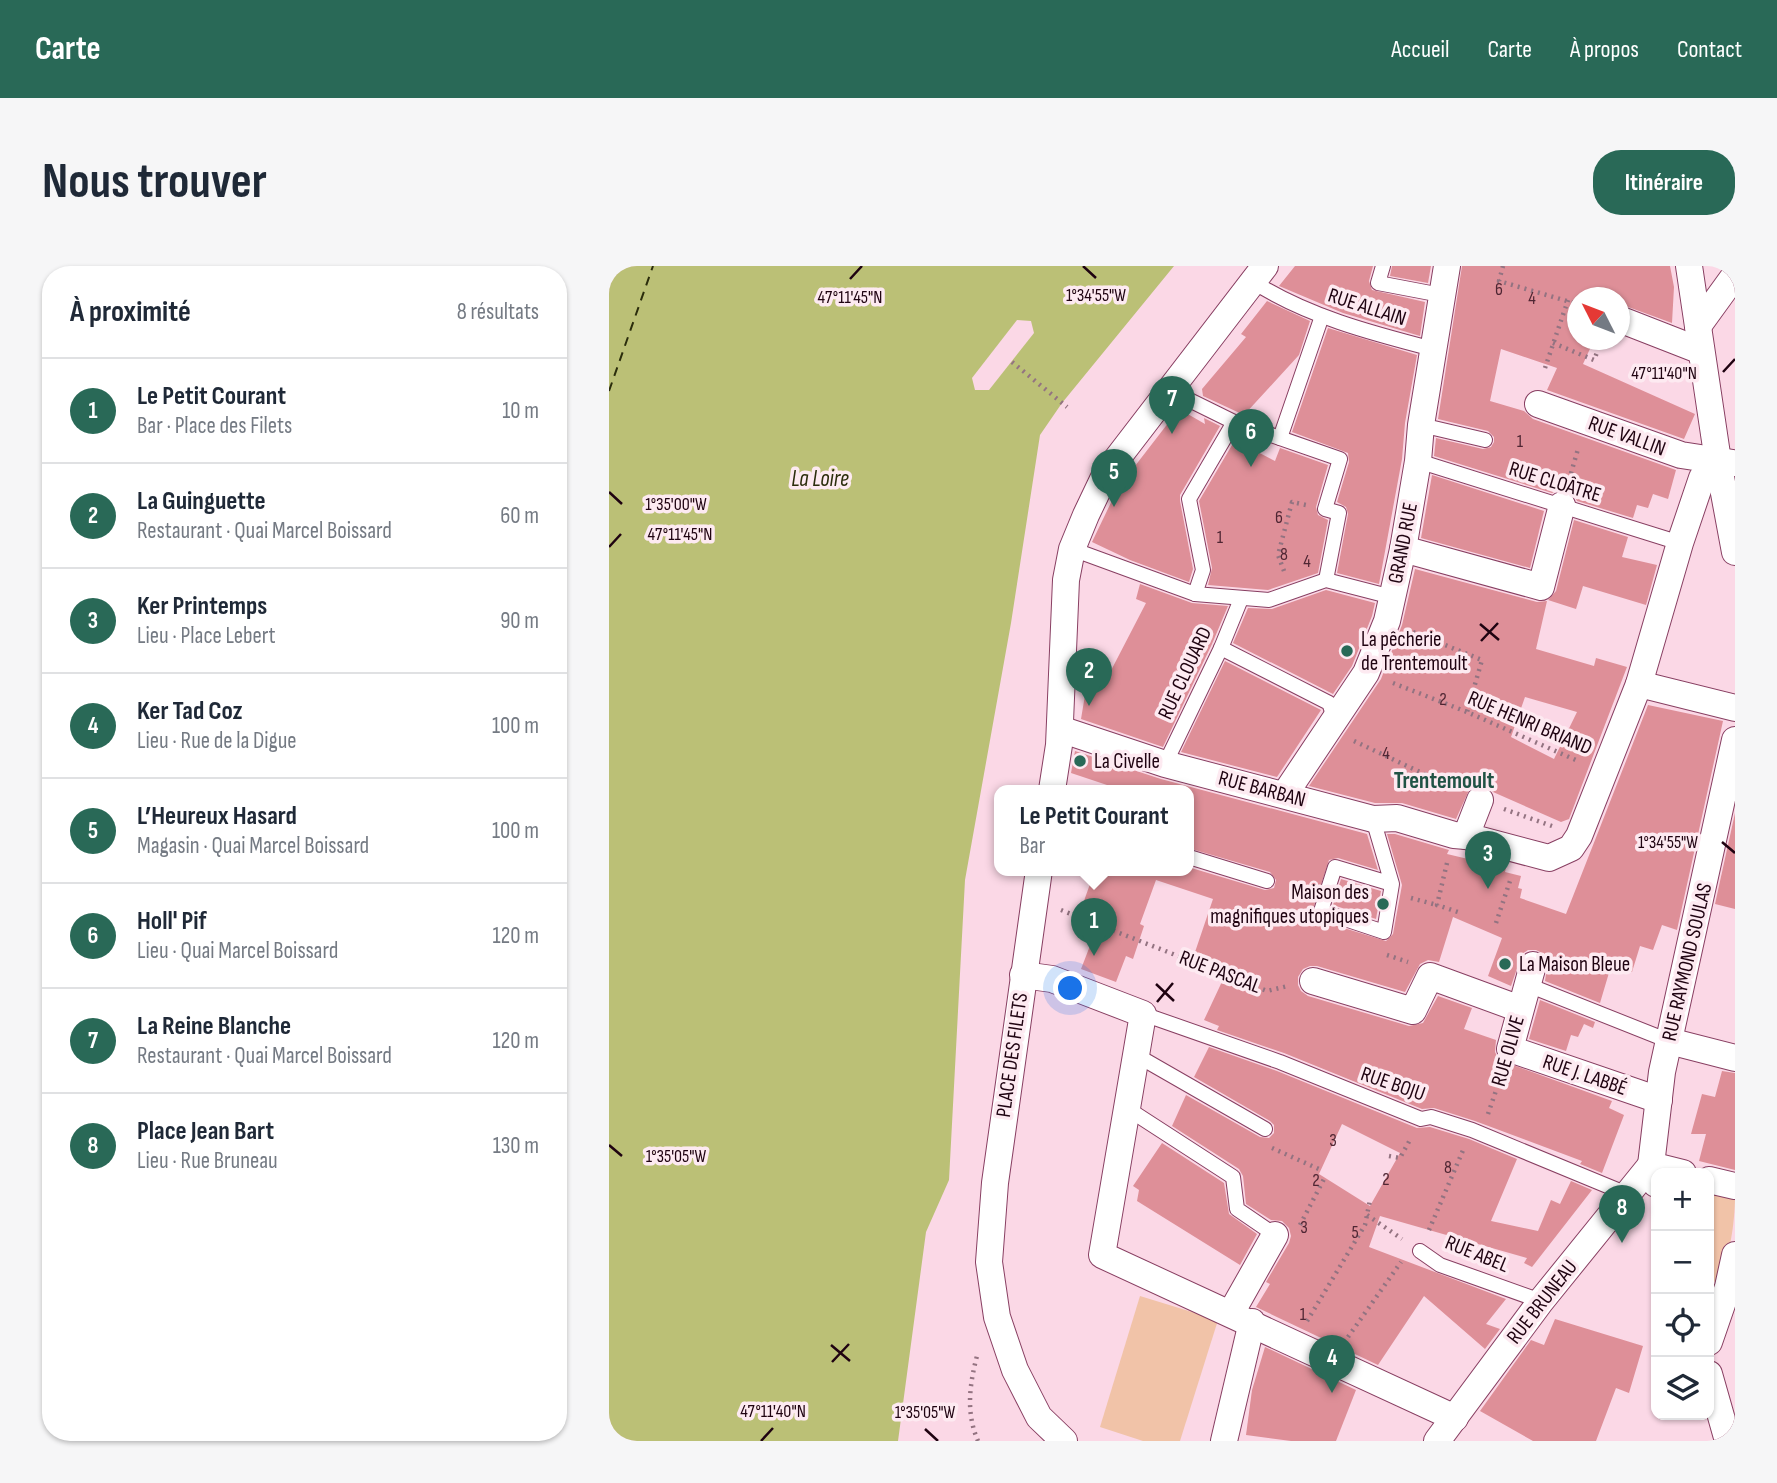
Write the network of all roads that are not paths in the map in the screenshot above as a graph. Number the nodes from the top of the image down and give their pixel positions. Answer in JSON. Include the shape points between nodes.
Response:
{"nodes":[{"id":1,"x":1383,"y":266,"type":"edge"},
{"id":2,"x":1447,"y":266,"type":"edge"},
{"id":3,"x":1689,"y":266,"type":"edge"},
{"id":4,"x":1258,"y":274,"type":"edge"},
{"id":5,"x":1735,"y":275,"type":"edge"},
{"id":6,"x":1441,"y":295,"type":"junction"},
{"id":7,"x":1322,"y":316,"type":"junction"},
{"id":8,"x":1630,"y":322,"type":"edge"},
{"id":9,"x":1699,"y":339,"type":"junction"},
{"id":10,"x":1433,"y":348,"type":"junction"},
{"id":11,"x":1169,"y":390,"type":"junction"},
{"id":12,"x":1538,"y":404,"type":"dead end"},
{"id":13,"x":1234,"y":422,"type":"junction"},
{"id":14,"x":1421,"y":425,"type":"junction"},
{"id":15,"x":1280,"y":438,"type":"junction"},
{"id":16,"x":1485,"y":440,"type":"dead end"},
{"id":17,"x":1418,"y":461,"type":"junction"},
{"id":18,"x":1724,"y":465,"type":"edge"},
{"id":19,"x":1562,"y":505,"type":"junction"},
{"id":20,"x":1680,"y":543,"type":"junction"},
{"id":21,"x":1072,"y":549,"type":"junction"},
{"id":22,"x":1403,"y":549,"type":"junction"},
{"id":23,"x":1735,"y":552,"type":"edge"},
{"id":24,"x":1326,"y":580,"type":"junction"},
{"id":25,"x":1195,"y":594,"type":"junction"},
{"id":26,"x":1241,"y":599,"type":"junction"},
{"id":27,"x":1389,"y":609,"type":"junction"},
{"id":28,"x":1221,"y":648,"type":"junction"},
{"id":29,"x":1639,"y":684,"type":"junction"},
{"id":30,"x":1735,"y":708,"type":"edge"},
{"id":31,"x":1334,"y":718,"type":"junction"},
{"id":32,"x":1060,"y":729,"type":"junction"},
{"id":33,"x":1735,"y":740,"type":"edge"},
{"id":34,"x":1165,"y":764,"type":"junction"},
{"id":35,"x":1053,"y":785,"type":"edge"},
{"id":36,"x":1285,"y":794,"type":"junction"},
{"id":37,"x":1480,"y":800,"type":"road end"},
{"id":38,"x":1373,"y":819,"type":"junction"},
{"id":39,"x":1460,"y":835,"type":"junction"},
{"id":40,"x":1194,"y":859,"type":"edge"},
{"id":41,"x":1038,"y":876,"type":"edge"},
{"id":42,"x":1268,"y":881,"type":"dead end"},
{"id":43,"x":1392,"y":884,"type":"junction"},
{"id":44,"x":1023,"y":975,"type":"junction"},
{"id":45,"x":1313,"y":981,"type":"road end"},
{"id":46,"x":1527,"y":986,"type":"junction"},
{"id":47,"x":1143,"y":1014,"type":"junction"},
{"id":48,"x":1669,"y":1041,"type":"junction"},
{"id":49,"x":1510,"y":1049,"type":"joint"},
{"id":50,"x":1136,"y":1055,"type":"junction"},
{"id":51,"x":1735,"y":1058,"type":"edge"},
{"id":52,"x":1659,"y":1100,"type":"junction"},
{"id":53,"x":1128,"y":1109,"type":"junction"},
{"id":54,"x":1265,"y":1129,"type":"road end"},
{"id":55,"x":1654,"y":1168,"type":"edge"},
{"id":56,"x":1651,"y":1177,"type":"edge"},
{"id":57,"x":1714,"y":1181,"type":"edge"},
{"id":58,"x":1735,"y":1186,"type":"edge"},
{"id":59,"x":1627,"y":1194,"type":"junction"},
{"id":60,"x":1275,"y":1235,"type":"joint"},
{"id":61,"x":1420,"y":1251,"type":"road end"},
{"id":62,"x":1735,"y":1255,"type":"edge"},
{"id":63,"x":1541,"y":1301,"type":"junction"},
{"id":64,"x":1241,"y":1318,"type":"junction"},
{"id":65,"x":1714,"y":1328,"type":"edge"},
{"id":66,"x":1714,"y":1392,"type":"edge"},
{"id":67,"x":1455,"y":1418,"type":"junction"},
{"id":68,"x":1064,"y":1441,"type":"edge"},
{"id":69,"x":1224,"y":1441,"type":"edge"},
{"id":70,"x":1437,"y":1441,"type":"edge"},
{"id":71,"x":1728,"y":1441,"type":"edge"}],
"edges":[{"from":1,"to":6,"type":"lane","via":[[1378,283]]},
{"from":2,"to":6,"type":"street","name":"GRAND RUE"},
{"from":3,"to":9,"type":"street"},
{"from":4,"to":7,"type":"lane","name":"RUE ALLAIN","via":[[1272,295]]},
{"from":4,"to":11,"type":"street"},
{"from":5,"to":9,"type":"street"},
{"from":6,"to":10,"type":"street","name":"GRAND RUE"},
{"from":7,"to":10,"type":"lane","name":"RUE ALLAIN"},
{"from":7,"to":15,"type":"lane"},
{"from":8,"to":9,"type":"street"},
{"from":9,"to":18,"type":"street"},
{"from":10,"to":14,"type":"street","name":"GRAND RUE"},
{"from":11,"to":13,"type":"lane"},
{"from":11,"to":21,"type":"street","via":[[1106,473]]},
{"from":12,"to":18,"type":"street","name":"RUE VALLIN","via":[[1681,456]]},
{"from":13,"to":15,"type":"lane"},
{"from":13,"to":25,"type":"lane","via":[[1189,499],[1203,570]]},
{"from":14,"to":16,"type":"lane"},
{"from":14,"to":17,"type":"street","name":"GRAND RUE"},
{"from":15,"to":24,"type":"lane","via":[[1340,459],[1325,509],[1339,513]]},
{"from":17,"to":19,"type":"lane","name":"RUE CLOÂTRE"},
{"from":17,"to":22,"type":"street","name":"GRAND RUE"},
{"from":18,"to":20,"type":"street","via":[[1702,478]]},
{"from":18,"to":23,"type":"street"},
{"from":19,"to":20,"type":"lane","name":"RUE CLOÂTRE"},
{"from":19,"to":22,"type":"street","via":[[1541,587]]},
{"from":20,"to":29,"type":"street"},
{"from":21,"to":25,"type":"lane"},
{"from":21,"to":32,"type":"street","via":[[1063,618]]},
{"from":22,"to":27,"type":"street","name":"GRAND RUE"},
{"from":24,"to":26,"type":"lane","via":[[1269,600]]},
{"from":24,"to":27,"type":"lane"},
{"from":25,"to":26,"type":"lane"},
{"from":26,"to":28,"type":"lane","name":"RUE CLOUARD"},
{"from":27,"to":31,"type":"street","name":"GRAND RUE","via":[[1366,673]]},
{"from":28,"to":31,"type":"lane","via":[[1329,703]]},
{"from":28,"to":34,"type":"lane","name":"RUE CLOUARD"},
{"from":29,"to":30,"type":"street"},
{"from":29,"to":39,"type":"street","name":"RUE BARBAN","via":[[1571,848],[1549,858]]},
{"from":31,"to":36,"type":"street","name":"GRAND RUE"},
{"from":32,"to":34,"type":"street","name":"RUE BARBAN"},
{"from":32,"to":35,"type":"street"},
{"from":33,"to":48,"type":"street","name":"RUE RAYMOND SOULAS"},
{"from":34,"to":36,"type":"street","name":"RUE BARBAN"},
{"from":36,"to":38,"type":"street","name":"RUE BARBAN"},
{"from":37,"to":39,"type":"street"},
{"from":38,"to":39,"type":"street","name":"RUE BARBAN","via":[[1397,818]]},
{"from":38,"to":43,"type":"lane"},
{"from":40,"to":42,"type":"lane"},
{"from":41,"to":44,"type":"street"},
{"from":43,"to":43,"type":"lane","via":[[1384,932],[1321,911],[1335,867]]},
{"from":44,"to":47,"type":"street","name":"PLACE DES FILETS","via":[[1052,979]]},
{"from":44,"to":68,"type":"street","name":"PLACE DES FILETS","via":[[989,1262],[997,1317],[1015,1370],[1039,1417]]},
{"from":45,"to":46,"type":"street","via":[[1413,1011],[1430,976]]},
{"from":46,"to":48,"type":"lane"},
{"from":46,"to":49,"type":"street","name":"RUE OLIVE"},
{"from":47,"to":50,"type":"street"},
{"from":47,"to":59,"type":"lane","name":"RUE BOJU","via":[[1280,1062],[1421,1119],[1431,1117],[1472,1130]]},
{"from":48,"to":51,"type":"street"},
{"from":48,"to":52,"type":"street","name":"RUE RAYMOND SOULAS"},
{"from":49,"to":52,"type":"street","name":"RUE J. LABBÉ"},
{"from":50,"to":53,"type":"street"},
{"from":50,"to":54,"type":"lane"},
{"from":52,"to":55,"type":"street","name":"RUE RAYMOND SOULAS"},
{"from":53,"to":60,"type":"lane","via":[[1233,1177],[1237,1209]]},
{"from":53,"to":64,"type":"street","via":[[1102,1255]]},
{"from":56,"to":59,"type":"street","name":"RUE BRUNEAU"},
{"from":57,"to":58,"type":"street"},
{"from":59,"to":63,"type":"street","name":"RUE BRUNEAU"},
{"from":60,"to":64,"type":"street"},
{"from":61,"to":63,"type":"lane","name":"RUE ABEL","via":[[1440,1265]]},
{"from":62,"to":65,"type":"street"},
{"from":63,"to":67,"type":"street","name":"RUE BRUNEAU"},
{"from":64,"to":67,"type":"street"},
{"from":64,"to":69,"type":"street"},
{"from":66,"to":71,"type":"street"},
{"from":67,"to":70,"type":"street","name":"RUE BRUNEAU"}]}
